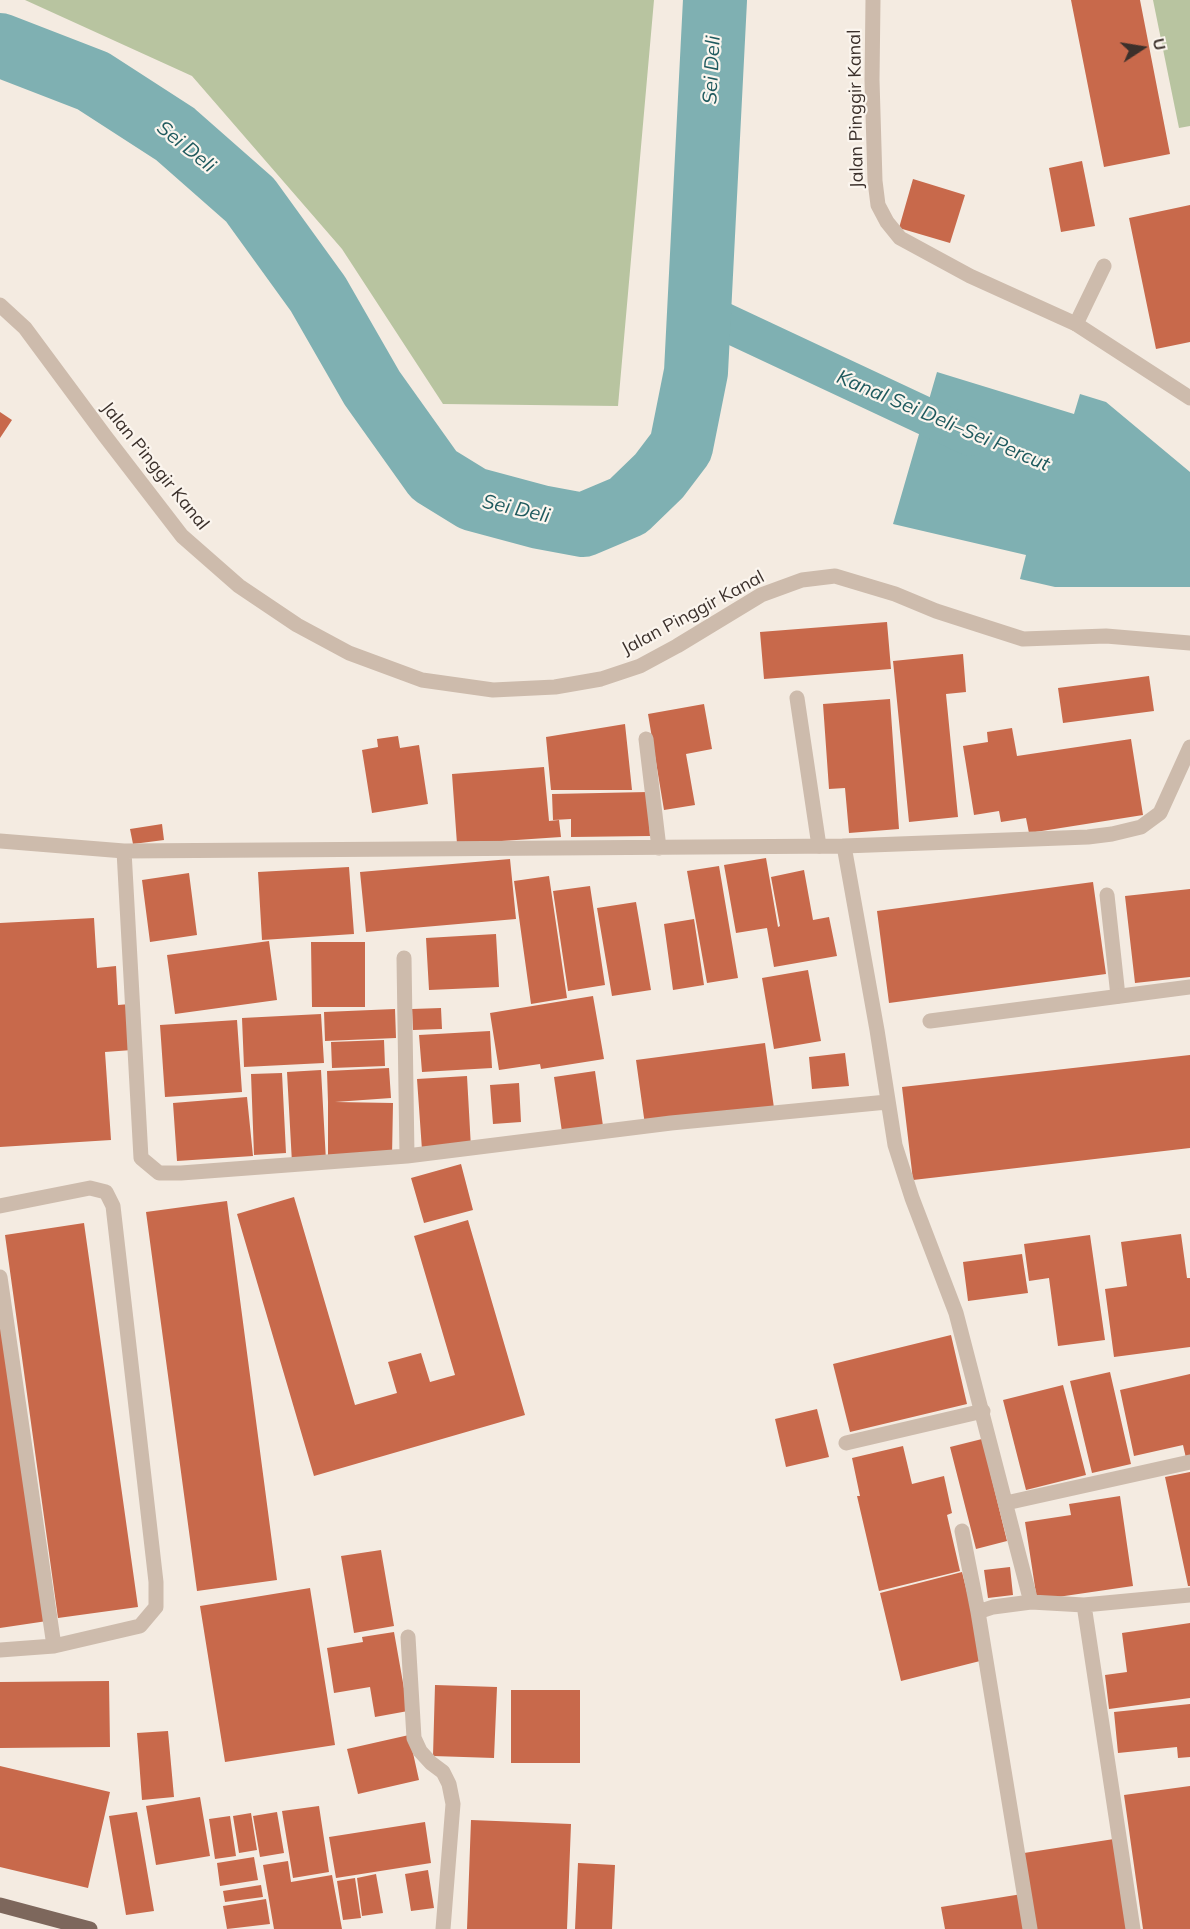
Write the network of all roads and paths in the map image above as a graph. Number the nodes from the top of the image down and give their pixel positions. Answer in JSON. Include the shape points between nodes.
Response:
{"nodes":[{"id":1,"x":873,"y":0,"type":"edge"},
{"id":2,"x":1104,"y":266,"type":"dead end"},
{"id":3,"x":0,"y":305,"type":"edge"},
{"id":4,"x":1076,"y":324,"type":"junction"},
{"id":5,"x":1190,"y":398,"type":"edge"},
{"id":6,"x":1190,"y":643,"type":"edge"},
{"id":7,"x":797,"y":698,"type":"dead end"},
{"id":8,"x":646,"y":739,"type":"dead end"},
{"id":9,"x":1190,"y":747,"type":"edge"},
{"id":10,"x":0,"y":842,"type":"edge"},
{"id":11,"x":819,"y":846,"type":"junction"},
{"id":12,"x":844,"y":846,"type":"junction"},
{"id":13,"x":659,"y":848,"type":"junction"},
{"id":14,"x":124,"y":851,"type":"junction"},
{"id":15,"x":1107,"y":895,"type":"dead end"},
{"id":16,"x":404,"y":958,"type":"dead end"},
{"id":17,"x":1190,"y":987,"type":"edge"},
{"id":18,"x":1118,"y":996,"type":"junction"},
{"id":19,"x":930,"y":1022,"type":"dead end"},
{"id":20,"x":887,"y":1102,"type":"junction"},
{"id":21,"x":407,"y":1156,"type":"junction"},
{"id":22,"x":0,"y":1206,"type":"edge"},
{"id":23,"x":0,"y":1277,"type":"edge"},
{"id":24,"x":983,"y":1411,"type":"junction"},
{"id":25,"x":846,"y":1443,"type":"dead end"},
{"id":26,"x":1190,"y":1462,"type":"edge"},
{"id":27,"x":1006,"y":1503,"type":"junction"},
{"id":28,"x":962,"y":1531,"type":"dead end"},
{"id":29,"x":1190,"y":1595,"type":"edge"},
{"id":30,"x":1031,"y":1602,"type":"junction"},
{"id":31,"x":1084,"y":1605,"type":"junction"},
{"id":32,"x":978,"y":1612,"type":"junction"},
{"id":33,"x":408,"y":1637,"type":"dead end"},
{"id":34,"x":54,"y":1646,"type":"junction"},
{"id":35,"x":0,"y":1650,"type":"edge"},
{"id":36,"x":0,"y":1905,"type":"edge"},
{"id":37,"x":90,"y":1929,"type":"edge"},
{"id":38,"x":443,"y":1929,"type":"edge"},
{"id":39,"x":1030,"y":1929,"type":"edge"},
{"id":40,"x":1133,"y":1929,"type":"edge"}],
"edges":[{"from":1,"to":4,"type":"street","name":"Jalan Pinggir Kanal","via":[[875,181],[878,205],[887,222],[900,238]]},
{"from":2,"to":4,"type":"street"},
{"from":3,"to":6,"type":"street","name":"Jalan Pinggir Kanal","via":[[25,328],[182,536],[239,586],[297,625],[349,653],[423,680],[493,690],[555,687],[601,679],[640,666],[761,595],[802,580],[835,576],[1023,639],[1106,636]]},
{"from":4,"to":5,"type":"street","name":"Jalan Pinggir Kanal"},
{"from":7,"to":11,"type":"street"},
{"from":8,"to":13,"type":"street"},
{"from":9,"to":12,"type":"street","via":[[1160,813],[1141,827],[1088,837]]},
{"from":10,"to":14,"type":"street"},
{"from":11,"to":12,"type":"street"},
{"from":11,"to":13,"type":"street"},
{"from":12,"to":20,"type":"street"},
{"from":13,"to":14,"type":"street"},
{"from":14,"to":21,"type":"street","via":[[141,1158],[159,1173],[181,1173]]},
{"from":15,"to":18,"type":"street"},
{"from":16,"to":21,"type":"street"},
{"from":17,"to":18,"type":"street"},
{"from":18,"to":19,"type":"street"},
{"from":20,"to":21,"type":"street","via":[[671,1123]]},
{"from":20,"to":24,"type":"street","via":[[895,1145],[956,1313]]},
{"from":22,"to":34,"type":"street","via":[[90,1188],[106,1192],[113,1206],[156,1607],[140,1626]]},
{"from":23,"to":34,"type":"street"},
{"from":24,"to":25,"type":"street"},
{"from":24,"to":27,"type":"street"},
{"from":26,"to":27,"type":"street"},
{"from":27,"to":30,"type":"street"},
{"from":28,"to":32,"type":"street"},
{"from":29,"to":31,"type":"street"},
{"from":30,"to":31,"type":"street"},
{"from":30,"to":32,"type":"street"},
{"from":31,"to":40,"type":"street"},
{"from":32,"to":39,"type":"street"},
{"from":33,"to":38,"type":"street","via":[[414,1738],[420,1751],[443,1772],[453,1804]]},
{"from":34,"to":35,"type":"street"},
{"from":36,"to":37,"type":"main road"}]}
